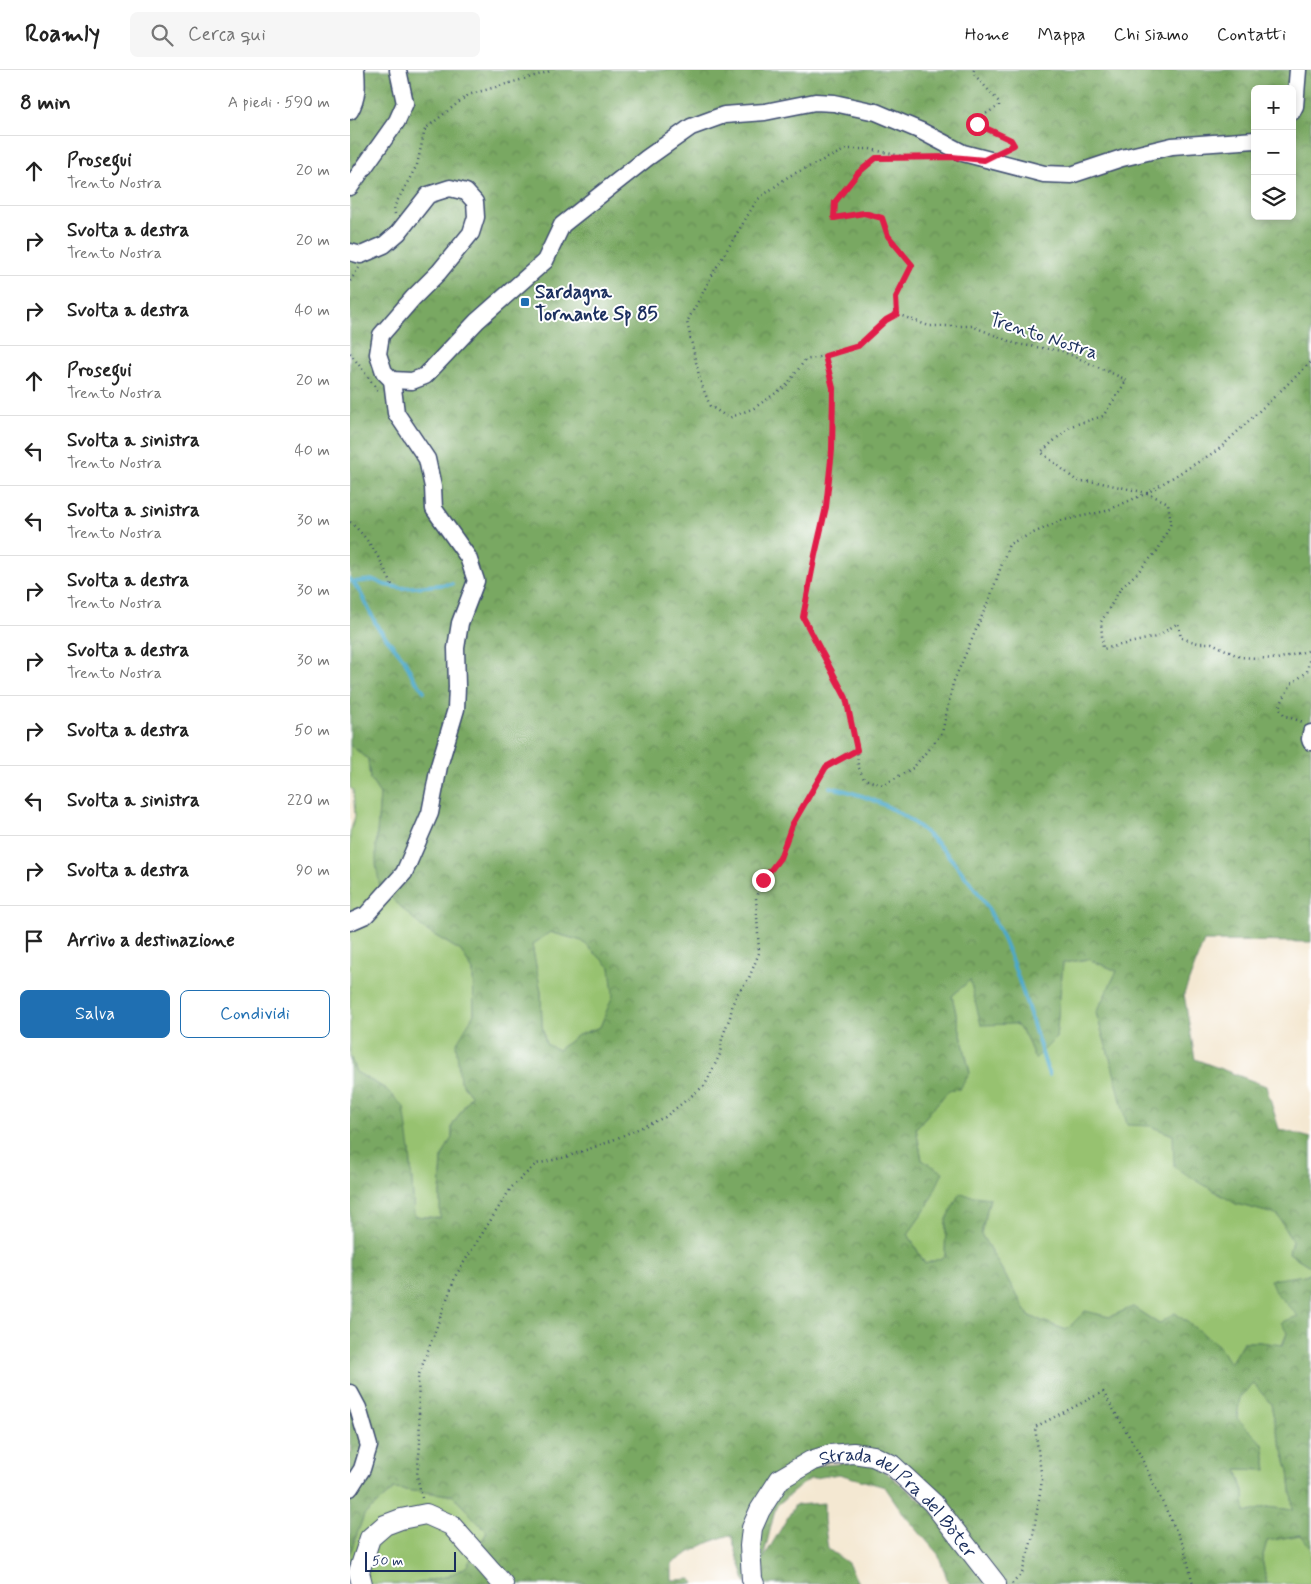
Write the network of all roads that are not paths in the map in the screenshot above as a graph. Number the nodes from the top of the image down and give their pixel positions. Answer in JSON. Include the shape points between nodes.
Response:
{"nodes":[{"id":1,"x":356,"y":70,"type":"edge"},
{"id":2,"x":398,"y":70,"type":"edge"},
{"id":3,"x":1298,"y":70,"type":"edge"},
{"id":4,"x":1296,"y":94,"type":"edge"},
{"id":5,"x":350,"y":111,"type":"edge"},
{"id":6,"x":1251,"y":140,"type":"edge"},
{"id":7,"x":350,"y":187,"type":"edge"},
{"id":8,"x":350,"y":252,"type":"edge"},
{"id":9,"x":392,"y":380,"type":"junction"},
{"id":10,"x":1307,"y":727,"type":"edge"},
{"id":11,"x":1311,"y":742,"type":"edge"},
{"id":12,"x":350,"y":922,"type":"edge"},
{"id":13,"x":350,"y":1393,"type":"edge"},
{"id":14,"x":350,"y":1488,"type":"edge"},
{"id":15,"x":362,"y":1584,"type":"edge"},
{"id":16,"x":503,"y":1584,"type":"edge"},
{"id":17,"x":754,"y":1584,"type":"edge"},
{"id":18,"x":996,"y":1584,"type":"edge"}],
"edges":[{"from":1,"to":5,"type":"street","via":[[357,89]]},
{"from":2,"to":7,"type":"street","via":[[405,103],[397,121]]},
{"from":3,"to":4,"type":"street"},
{"from":6,"to":9,"type":"street","via":[[1172,146],[1071,175],[1044,174],[963,153],[876,112],[834,103],[815,102],[765,112],[724,115],[691,127],[562,225],[545,262],[477,321],[424,376],[412,381]]},
{"from":8,"to":9,"type":"street","via":[[361,255],[384,245],[428,195],[450,188],[466,192],[475,202],[476,217],[471,233],[381,335],[378,354],[384,372]]},
{"from":9,"to":12,"type":"street","via":[[396,413],[427,459],[434,509],[468,556],[476,581],[460,623],[456,648],[456,709],[439,766],[430,813],[404,873],[366,915]]},
{"from":10,"to":11,"type":"street"},
{"from":13,"to":14,"type":"street","via":[[369,1446],[362,1469]]},
{"from":15,"to":16,"type":"main road","via":[[359,1572],[370,1538],[384,1525],[426,1514],[451,1525]]},
{"from":17,"to":18,"type":"main road","name":"Strada del Pra del Bòter","via":[[750,1546],[752,1528],[780,1479],[811,1461],[853,1453],[873,1456],[892,1465],[933,1503]]}]}
